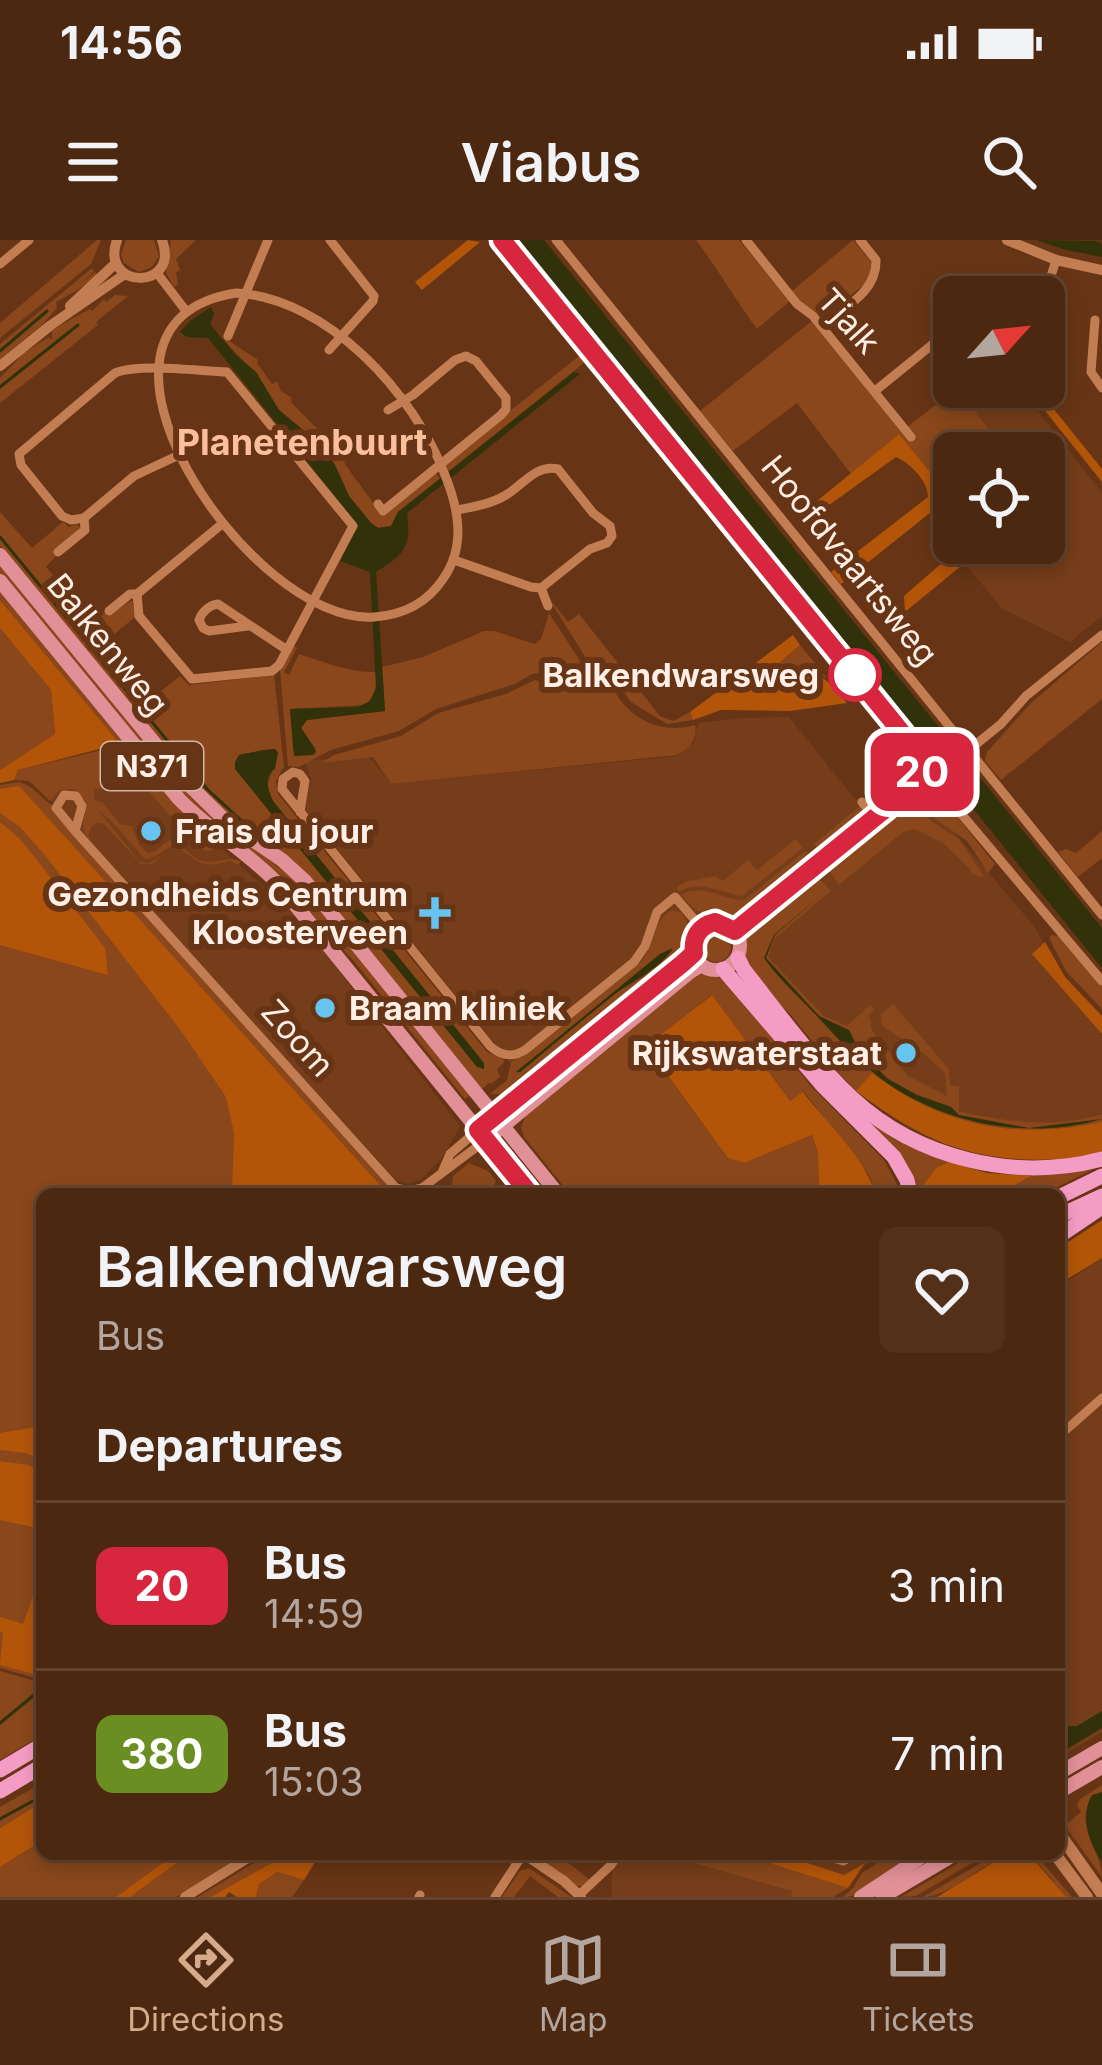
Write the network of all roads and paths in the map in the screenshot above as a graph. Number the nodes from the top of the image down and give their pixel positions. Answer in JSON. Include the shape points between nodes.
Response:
{"nodes":[{"id":1,"x":29,"y":240,"type":"edge"},
{"id":2,"x":117,"y":240,"type":"edge"},
{"id":3,"x":164,"y":240,"type":"edge"},
{"id":4,"x":268,"y":240,"type":"edge"},
{"id":5,"x":330,"y":240,"type":"edge"},
{"id":6,"x":502,"y":240,"type":"edge"},
{"id":7,"x":556,"y":240,"type":"edge"},
{"id":8,"x":746,"y":240,"type":"edge"},
{"id":9,"x":860,"y":240,"type":"edge"},
{"id":10,"x":1007,"y":240,"type":"edge"},
{"id":11,"x":2,"y":258,"type":"edge"},
{"id":12,"x":1056,"y":260,"type":"junction"},
{"id":13,"x":116,"y":263,"type":"junction"},
{"id":14,"x":1102,"y":270,"type":"edge"},
{"id":15,"x":157,"y":273,"type":"junction"},
{"id":16,"x":125,"y":274,"type":"junction"},
{"id":17,"x":1051,"y":276,"type":"edge"},
{"id":18,"x":247,"y":293,"type":"junction"},
{"id":19,"x":186,"y":311,"type":"junction"},
{"id":20,"x":1095,"y":320,"type":"dead end"},
{"id":21,"x":51,"y":325,"type":"junction"},
{"id":22,"x":822,"y":326,"type":"junction"},
{"id":23,"x":228,"y":336,"type":"dead end"},
{"id":24,"x":339,"y":337,"type":"junction"},
{"id":25,"x":933,"y":344,"type":"edge"},
{"id":26,"x":329,"y":350,"type":"dead end"},
{"id":27,"x":1096,"y":358,"type":"edge"},
{"id":28,"x":0,"y":366,"type":"edge"},
{"id":29,"x":158,"y":370,"type":"junction"},
{"id":30,"x":1102,"y":388,"type":"edge"},
{"id":31,"x":874,"y":391,"type":"junction"},
{"id":32,"x":403,"y":399,"type":"junction"},
{"id":33,"x":388,"y":410,"type":"dead end"},
{"id":34,"x":911,"y":437,"type":"dead end"},
{"id":35,"x":179,"y":455,"type":"junction"},
{"id":36,"x":442,"y":466,"type":"junction"},
{"id":37,"x":378,"y":504,"type":"dead end"},
{"id":38,"x":457,"y":510,"type":"junction"},
{"id":39,"x":84,"y":518,"type":"junction"},
{"id":40,"x":222,"y":524,"type":"junction"},
{"id":41,"x":58,"y":552,"type":"dead end"},
{"id":42,"x":0,"y":555,"type":"edge"},
{"id":43,"x":454,"y":560,"type":"junction"},
{"id":44,"x":0,"y":581,"type":"edge"},
{"id":45,"x":541,"y":588,"type":"junction"},
{"id":46,"x":137,"y":594,"type":"junction"},
{"id":47,"x":314,"y":600,"type":"junction"},
{"id":48,"x":548,"y":606,"type":"dead end"},
{"id":49,"x":109,"y":611,"type":"dead end"},
{"id":50,"x":248,"y":626,"type":"junction"},
{"id":51,"x":1102,"y":635,"type":"edge"},
{"id":52,"x":287,"y":650,"type":"junction"},
{"id":53,"x":969,"y":750,"type":"junction"},
{"id":54,"x":928,"y":786,"type":"junction"},
{"id":55,"x":862,"y":802,"type":"dead end"},
{"id":56,"x":300,"y":812,"type":"dead end"},
{"id":57,"x":874,"y":817,"type":"junction"},
{"id":58,"x":75,"y":831,"type":"dead end"},
{"id":59,"x":1102,"y":915,"type":"edge"},
{"id":60,"x":701,"y":927,"type":"junction"},
{"id":61,"x":735,"y":931,"type":"junction"},
{"id":62,"x":738,"y":958,"type":"junction"},
{"id":63,"x":698,"y":959,"type":"junction"},
{"id":64,"x":723,"y":969,"type":"junction"},
{"id":65,"x":1102,"y":981,"type":"edge"},
{"id":66,"x":499,"y":1121,"type":"junction"},
{"id":67,"x":482,"y":1135,"type":"junction"},
{"id":68,"x":1102,"y":1159,"type":"edge"},
{"id":69,"x":1102,"y":1176,"type":"edge"},
{"id":70,"x":396,"y":1188,"type":"edge"},
{"id":71,"x":422,"y":1188,"type":"edge"},
{"id":72,"x":525,"y":1188,"type":"edge"},
{"id":73,"x":553,"y":1188,"type":"edge"},
{"id":74,"x":909,"y":1188,"type":"edge"},
{"id":75,"x":1065,"y":1194,"type":"edge"},
{"id":76,"x":1102,"y":1196,"type":"edge"},
{"id":77,"x":1102,"y":1207,"type":"edge"},
{"id":78,"x":1065,"y":1213,"type":"edge"},
{"id":79,"x":1065,"y":1232,"type":"edge"},
{"id":80,"x":1102,"y":1398,"type":"edge"},
{"id":81,"x":1065,"y":1431,"type":"edge"},
{"id":82,"x":1102,"y":1748,"type":"edge"},
{"id":83,"x":36,"y":1749,"type":"edge"},
{"id":84,"x":1102,"y":1767,"type":"edge"},
{"id":85,"x":0,"y":1770,"type":"edge"},
{"id":86,"x":36,"y":1770,"type":"edge"},
{"id":87,"x":1065,"y":1770,"type":"edge"},
{"id":88,"x":1065,"y":1789,"type":"edge"},
{"id":89,"x":0,"y":1791,"type":"edge"},
{"id":90,"x":1065,"y":1842,"type":"edge"},
{"id":91,"x":244,"y":1860,"type":"edge"},
{"id":92,"x":520,"y":1860,"type":"edge"},
{"id":93,"x":532,"y":1860,"type":"edge"},
{"id":94,"x":614,"y":1860,"type":"edge"},
{"id":95,"x":917,"y":1860,"type":"edge"},
{"id":96,"x":945,"y":1860,"type":"edge"},
{"id":97,"x":1059,"y":1860,"type":"edge"},
{"id":98,"x":1102,"y":1894,"type":"edge"},
{"id":99,"x":580,"y":1896,"type":"edge"},
{"id":100,"x":185,"y":1897,"type":"edge"},
{"id":101,"x":495,"y":1897,"type":"edge"},
{"id":102,"x":861,"y":1897,"type":"edge"},
{"id":103,"x":882,"y":1897,"type":"edge"},
{"id":104,"x":1087,"y":1897,"type":"edge"}],
"edges":[{"from":1,"to":11,"type":"street"},
{"from":2,"to":13,"type":"street"},
{"from":3,"to":15,"type":"street"},
{"from":4,"to":18,"type":"street"},
{"from":5,"to":24,"type":"street","via":[[374,296]]},
{"from":6,"to":54,"type":"street","name":"Hoofdvaartsweg","via":[[911,744]]},
{"from":7,"to":53,"type":"street","name":"Hoofdvaartsweg"},
{"from":8,"to":22,"type":"street","name":"Tjalk"},
{"from":9,"to":22,"type":"street","via":[[876,260],[873,281]]},
{"from":10,"to":12,"type":"street"},
{"from":12,"to":14,"type":"street"},
{"from":12,"to":17,"type":"street"},
{"from":13,"to":16,"type":"street"},
{"from":13,"to":21,"type":"street"},
{"from":15,"to":16,"type":"street"},
{"from":15,"to":19,"type":"street"},
{"from":16,"to":21,"type":"street"},
{"from":18,"to":19,"type":"street","via":[[215,296]]},
{"from":18,"to":23,"type":"street"},
{"from":18,"to":24,"type":"street"},
{"from":19,"to":29,"type":"street"},
{"from":20,"to":27,"type":"street"},
{"from":21,"to":28,"type":"street"},
{"from":22,"to":31,"type":"street","name":"Tjalk"},
{"from":24,"to":26,"type":"street"},
{"from":24,"to":32,"type":"street"},
{"from":25,"to":31,"type":"street"},
{"from":27,"to":30,"type":"street","via":[[1090,372]]},
{"from":29,"to":35,"type":"street"},
{"from":29,"to":39,"type":"street","via":[[118,370],[19,454],[62,516]]},
{"from":29,"to":47,"type":"street","via":[[227,371],[353,526]]},
{"from":31,"to":34,"type":"street","name":"Tjalk"},
{"from":32,"to":33,"type":"street"},
{"from":32,"to":36,"type":"street"},
{"from":32,"to":36,"type":"street","via":[[466,356],[506,398],[501,415]]},
{"from":35,"to":39,"type":"street","via":[[134,476]]},
{"from":35,"to":40,"type":"street"},
{"from":36,"to":37,"type":"street","via":[[383,511]]},
{"from":36,"to":38,"type":"street"},
{"from":38,"to":43,"type":"street"},
{"from":38,"to":45,"type":"street","via":[[501,498],[547,466],[558,469],[612,536]]},
{"from":39,"to":41,"type":"street","via":[[86,530]]},
{"from":40,"to":46,"type":"street"},
{"from":40,"to":47,"type":"street"},
{"from":42,"to":66,"type":"main road","name":"Balkenweg","number":"N371","via":[[195,791],[304,881]]},
{"from":43,"to":45,"type":"street"},
{"from":43,"to":47,"type":"street","via":[[440,584],[406,610],[353,616]]},
{"from":44,"to":67,"type":"main road","name":"Balkenweg","number":"N371","via":[[179,799],[279,885]]},
{"from":45,"to":48,"type":"street"},
{"from":46,"to":49,"type":"street"},
{"from":46,"to":52,"type":"street","via":[[143,622],[192,679],[272,671]]},
{"from":47,"to":52,"type":"street"},
{"from":50,"to":50,"type":"street","via":[[208,631],[199,620],[218,604]]},
{"from":50,"to":52,"type":"street"},
{"from":51,"to":53,"type":"street"},
{"from":53,"to":59,"type":"street","name":"Hoofdvaartsweg"},
{"from":54,"to":57,"type":"street","via":[[904,789]]},
{"from":54,"to":65,"type":"street","name":"Hoofdvaartsweg","via":[[947,797]]},
{"from":55,"to":57,"type":"street"},
{"from":56,"to":60,"type":"street","via":[[502,1054],[525,1050],[634,962],[657,912],[675,897]]},
{"from":57,"to":61,"type":"street"},
{"from":58,"to":70,"type":"street","name":"Zoom"},
{"from":60,"to":61,"type":"main road","via":[[715,922]]},
{"from":60,"to":63,"type":"main road"},
{"from":61,"to":62,"type":"main road"},
{"from":62,"to":64,"type":"main road"},
{"from":62,"to":68,"type":"highway","via":[[832,1078],[896,1131],[978,1163],[1054,1167]]},
{"from":63,"to":64,"type":"main road"},
{"from":63,"to":66,"type":"main road"},
{"from":64,"to":74,"type":"highway","via":[[895,1157]]},
{"from":66,"to":67,"type":"main road"},
{"from":66,"to":73,"type":"main road","name":"Balkenweg","number":"N371"},
{"from":67,"to":71,"type":"street","name":"Zoom"},
{"from":67,"to":72,"type":"main road","name":"Balkenweg","number":"N371"},
{"from":69,"to":75,"type":"highway"},
{"from":76,"to":78,"type":"highway"},
{"from":77,"to":79,"type":"highway"},
{"from":80,"to":81,"type":"street"},
{"from":82,"to":87,"type":"main road"},
{"from":83,"to":85,"type":"highway"},
{"from":84,"to":88,"type":"main road"},
{"from":86,"to":89,"type":"highway"},
{"from":90,"to":98,"type":"main road"},
{"from":91,"to":100,"type":"street"},
{"from":92,"to":101,"type":"street"},
{"from":93,"to":99,"type":"street"},
{"from":94,"to":99,"type":"street"},
{"from":95,"to":102,"type":"main road"},
{"from":96,"to":103,"type":"main road"},
{"from":97,"to":104,"type":"main road"}]}
